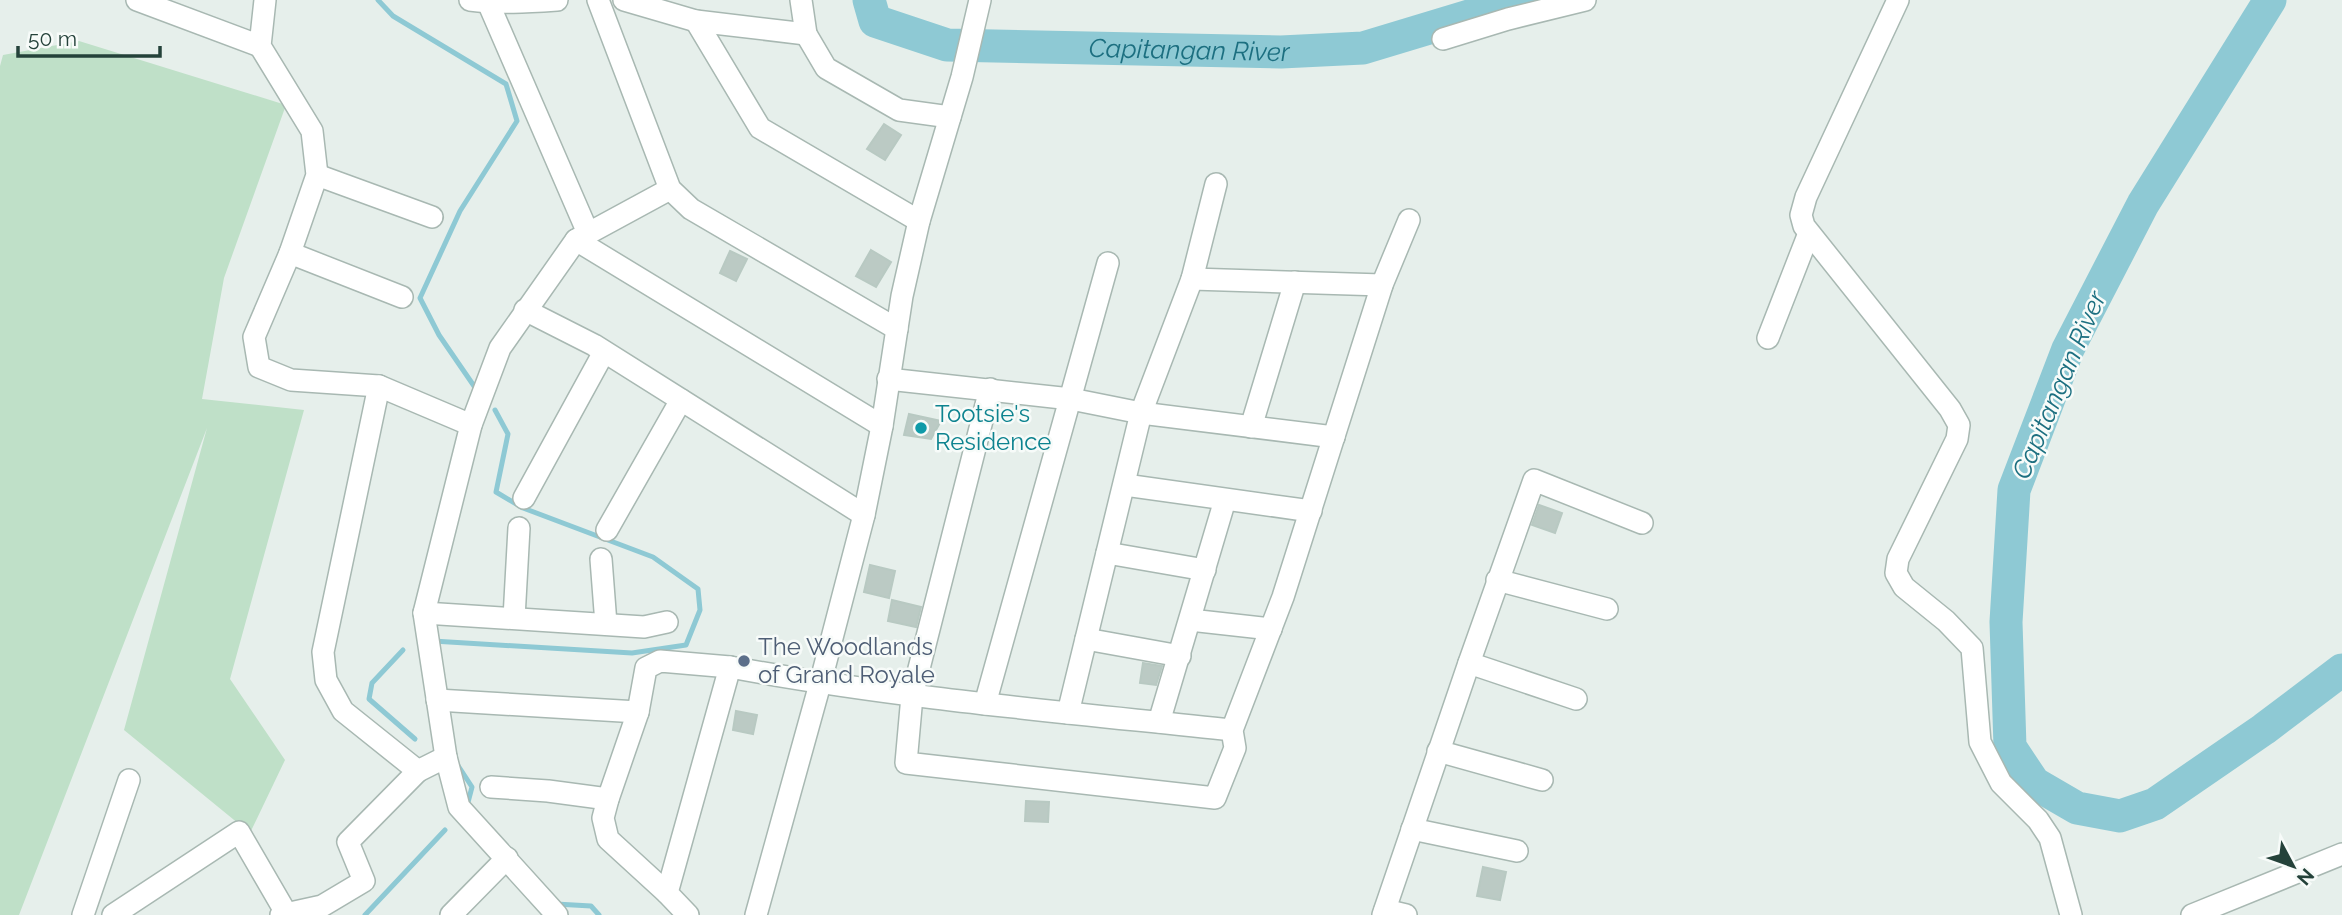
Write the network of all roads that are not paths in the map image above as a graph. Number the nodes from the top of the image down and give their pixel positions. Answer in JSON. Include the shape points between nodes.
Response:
{"nodes":[{"id":1,"x":137,"y":0,"type":"edge"},
{"id":2,"x":265,"y":0,"type":"edge"},
{"id":3,"x":557,"y":0,"type":"edge"},
{"id":4,"x":598,"y":0,"type":"edge"},
{"id":5,"x":624,"y":0,"type":"edge"},
{"id":6,"x":801,"y":0,"type":"edge"},
{"id":7,"x":980,"y":0,"type":"edge"},
{"id":8,"x":1585,"y":0,"type":"edge"},
{"id":9,"x":1898,"y":0,"type":"edge"},
{"id":10,"x":482,"y":1,"type":"edge"},
{"id":11,"x":696,"y":21,"type":"junction"},
{"id":12,"x":806,"y":34,"type":"junction"},
{"id":13,"x":1443,"y":39,"type":"dead end"},
{"id":14,"x":260,"y":46,"type":"junction"},
{"id":15,"x":950,"y":117,"type":"junction"},
{"id":16,"x":317,"y":174,"type":"junction"},
{"id":17,"x":1216,"y":184,"type":"dead end"},
{"id":18,"x":670,"y":189,"type":"junction"},
{"id":19,"x":432,"y":217,"type":"dead end"},
{"id":20,"x":1409,"y":220,"type":"dead end"},
{"id":21,"x":919,"y":221,"type":"junction"},
{"id":22,"x":1809,"y":233,"type":"junction"},
{"id":23,"x":582,"y":237,"type":"junction"},
{"id":24,"x":290,"y":253,"type":"junction"},
{"id":25,"x":1108,"y":263,"type":"dead end"},
{"id":26,"x":1192,"y":279,"type":"junction"},
{"id":27,"x":1295,"y":282,"type":"junction"},
{"id":28,"x":1382,"y":285,"type":"junction"},
{"id":29,"x":402,"y":297,"type":"dead end"},
{"id":30,"x":525,"y":310,"type":"junction"},
{"id":31,"x":897,"y":328,"type":"junction"},
{"id":32,"x":1768,"y":338,"type":"dead end"},
{"id":33,"x":604,"y":352,"type":"junction"},
{"id":34,"x":888,"y":379,"type":"junction"},
{"id":35,"x":379,"y":386,"type":"junction"},
{"id":36,"x":990,"y":389,"type":"junction"},
{"id":37,"x":1071,"y":399,"type":"junction"},
{"id":38,"x":681,"y":400,"type":"junction"},
{"id":39,"x":1141,"y":413,"type":"junction"},
{"id":40,"x":471,"y":425,"type":"junction"},
{"id":41,"x":882,"y":426,"type":"junction"},
{"id":42,"x":1251,"y":427,"type":"junction"},
{"id":43,"x":1334,"y":437,"type":"junction"},
{"id":44,"x":1125,"y":485,"type":"junction"},
{"id":45,"x":524,"y":498,"type":"dead end"},
{"id":46,"x":1225,"y":500,"type":"junction"},
{"id":47,"x":1311,"y":511,"type":"junction"},
{"id":48,"x":864,"y":515,"type":"junction"},
{"id":49,"x":1642,"y":523,"type":"dead end"},
{"id":50,"x":519,"y":528,"type":"dead end"},
{"id":51,"x":607,"y":530,"type":"dead end"},
{"id":52,"x":1107,"y":553,"type":"junction"},
{"id":53,"x":601,"y":559,"type":"dead end"},
{"id":54,"x":1205,"y":570,"type":"junction"},
{"id":55,"x":1497,"y":580,"type":"junction"},
{"id":56,"x":1607,"y":609,"type":"dead end"},
{"id":57,"x":424,"y":613,"type":"junction"},
{"id":58,"x":514,"y":618,"type":"junction"},
{"id":59,"x":1190,"y":620,"type":"junction"},
{"id":60,"x":667,"y":622,"type":"dead end"},
{"id":61,"x":606,"y":624,"type":"junction"},
{"id":62,"x":1271,"y":629,"type":"junction"},
{"id":63,"x":1086,"y":639,"type":"junction"},
{"id":64,"x":1180,"y":656,"type":"junction"},
{"id":65,"x":1468,"y":663,"type":"junction"},
{"id":66,"x":730,"y":667,"type":"junction"},
{"id":67,"x":820,"y":684,"type":"junction"},
{"id":68,"x":912,"y":696,"type":"junction"},
{"id":69,"x":1576,"y":699,"type":"dead end"},
{"id":70,"x":437,"y":700,"type":"junction"},
{"id":71,"x":985,"y":704,"type":"junction"},
{"id":72,"x":638,"y":712,"type":"junction"},
{"id":73,"x":1068,"y":713,"type":"junction"},
{"id":74,"x":1159,"y":722,"type":"junction"},
{"id":75,"x":1232,"y":730,"type":"junction"},
{"id":76,"x":1438,"y":751,"type":"junction"},
{"id":77,"x":446,"y":757,"type":"junction"},
{"id":78,"x":418,"y":771,"type":"junction"},
{"id":79,"x":129,"y":780,"type":"dead end"},
{"id":80,"x":1542,"y":780,"type":"dead end"},
{"id":81,"x":491,"y":787,"type":"dead end"},
{"id":82,"x":608,"y":799,"type":"junction"},
{"id":83,"x":1412,"y":829,"type":"junction"},
{"id":84,"x":1517,"y":851,"type":"dead end"},
{"id":85,"x":2342,"y":854,"type":"edge"},
{"id":86,"x":507,"y":859,"type":"junction"},
{"id":87,"x":667,"y":893,"type":"junction"},
{"id":88,"x":91,"y":912,"type":"edge"},
{"id":89,"x":1384,"y":912,"type":"edge"},
{"id":90,"x":284,"y":914,"type":"edge"},
{"id":91,"x":113,"y":915,"type":"edge"},
{"id":92,"x":451,"y":915,"type":"edge"},
{"id":93,"x":557,"y":915,"type":"edge"},
{"id":94,"x":688,"y":915,"type":"edge"},
{"id":95,"x":755,"y":915,"type":"edge"},
{"id":96,"x":1406,"y":915,"type":"edge"},
{"id":97,"x":2071,"y":915,"type":"edge"},
{"id":98,"x":2192,"y":915,"type":"edge"}],
"edges":[{"from":1,"to":14,"type":"street"},
{"from":2,"to":14,"type":"street"},
{"from":3,"to":10,"type":"street"},
{"from":4,"to":18,"type":"street"},
{"from":5,"to":11,"type":"street"},
{"from":6,"to":12,"type":"street"},
{"from":7,"to":15,"type":"street"},
{"from":8,"to":13,"type":"street"},
{"from":9,"to":22,"type":"street","via":[[1805,197],[1801,215]]},
{"from":10,"to":23,"type":"street"},
{"from":11,"to":12,"type":"street"},
{"from":11,"to":21,"type":"street","via":[[760,128]]},
{"from":12,"to":15,"type":"street","via":[[826,68],[850,82],[899,110]]},
{"from":14,"to":16,"type":"street","via":[[312,131]]},
{"from":15,"to":21,"type":"street"},
{"from":16,"to":19,"type":"street"},
{"from":16,"to":24,"type":"street"},
{"from":17,"to":26,"type":"street"},
{"from":18,"to":23,"type":"street"},
{"from":18,"to":31,"type":"street","via":[[691,209]]},
{"from":20,"to":28,"type":"street"},
{"from":21,"to":31,"type":"street"},
{"from":22,"to":32,"type":"street"},
{"from":22,"to":97,"type":"street","via":[[1959,425],[1957,439],[1898,559],[1896,573],[1904,587],[1972,648],[1980,742],[2001,783],[2050,838]]},
{"from":23,"to":30,"type":"street"},
{"from":23,"to":41,"type":"street"},
{"from":24,"to":29,"type":"street"},
{"from":24,"to":35,"type":"street","via":[[254,337],[259,367],[291,380]]},
{"from":25,"to":37,"type":"street"},
{"from":26,"to":27,"type":"street"},
{"from":26,"to":39,"type":"street"},
{"from":27,"to":28,"type":"street"},
{"from":27,"to":42,"type":"street"},
{"from":28,"to":43,"type":"street"},
{"from":30,"to":33,"type":"street"},
{"from":30,"to":40,"type":"street","via":[[500,348]]},
{"from":31,"to":34,"type":"street"},
{"from":33,"to":38,"type":"street"},
{"from":33,"to":45,"type":"street"},
{"from":34,"to":36,"type":"street"},
{"from":34,"to":41,"type":"street"},
{"from":35,"to":40,"type":"street"},
{"from":35,"to":78,"type":"street","via":[[323,652],[326,680],[343,711]]},
{"from":36,"to":37,"type":"street"},
{"from":36,"to":68,"type":"street"},
{"from":37,"to":39,"type":"street"},
{"from":37,"to":71,"type":"street"},
{"from":38,"to":48,"type":"street"},
{"from":38,"to":51,"type":"street"},
{"from":39,"to":42,"type":"street"},
{"from":39,"to":44,"type":"street"},
{"from":40,"to":57,"type":"street"},
{"from":41,"to":48,"type":"street"},
{"from":42,"to":43,"type":"street"},
{"from":43,"to":47,"type":"street"},
{"from":44,"to":46,"type":"street"},
{"from":44,"to":52,"type":"street"},
{"from":46,"to":47,"type":"street"},
{"from":46,"to":54,"type":"street"},
{"from":47,"to":62,"type":"street"},
{"from":48,"to":67,"type":"street"},
{"from":49,"to":55,"type":"street","via":[[1534,480]]},
{"from":50,"to":58,"type":"street"},
{"from":52,"to":54,"type":"street"},
{"from":52,"to":63,"type":"street"},
{"from":53,"to":61,"type":"street"},
{"from":54,"to":59,"type":"street"},
{"from":55,"to":56,"type":"street"},
{"from":55,"to":65,"type":"street"},
{"from":57,"to":58,"type":"street"},
{"from":57,"to":70,"type":"street"},
{"from":58,"to":61,"type":"street"},
{"from":59,"to":62,"type":"street"},
{"from":59,"to":64,"type":"street"},
{"from":60,"to":61,"type":"street","via":[[644,627]]},
{"from":62,"to":75,"type":"street"},
{"from":63,"to":64,"type":"street"},
{"from":63,"to":73,"type":"street"},
{"from":64,"to":74,"type":"street"},
{"from":65,"to":69,"type":"street"},
{"from":65,"to":76,"type":"street"},
{"from":66,"to":67,"type":"street"},
{"from":66,"to":72,"type":"street","via":[[660,661],[646,667]]},
{"from":66,"to":87,"type":"street"},
{"from":67,"to":68,"type":"street"},
{"from":67,"to":95,"type":"street"},
{"from":68,"to":71,"type":"street"},
{"from":68,"to":75,"type":"street","via":[[906,763],[1215,798],[1235,748]]},
{"from":70,"to":72,"type":"street"},
{"from":70,"to":77,"type":"street"},
{"from":71,"to":73,"type":"street"},
{"from":72,"to":82,"type":"street"},
{"from":73,"to":74,"type":"street"},
{"from":74,"to":75,"type":"street"},
{"from":76,"to":80,"type":"street"},
{"from":76,"to":83,"type":"street"},
{"from":77,"to":78,"type":"street"},
{"from":77,"to":86,"type":"street","via":[[459,807]]},
{"from":78,"to":90,"type":"street","via":[[348,842],[364,881],[322,906]]},
{"from":79,"to":88,"type":"street"},
{"from":81,"to":82,"type":"street"},
{"from":82,"to":87,"type":"street","via":[[603,818],[608,839]]},
{"from":83,"to":84,"type":"street"},
{"from":83,"to":89,"type":"street"},
{"from":85,"to":98,"type":"street"},
{"from":86,"to":92,"type":"street"},
{"from":86,"to":93,"type":"street"},
{"from":87,"to":94,"type":"street"},
{"from":89,"to":96,"type":"street"},
{"from":90,"to":91,"type":"street","via":[[240,832]]}]}
